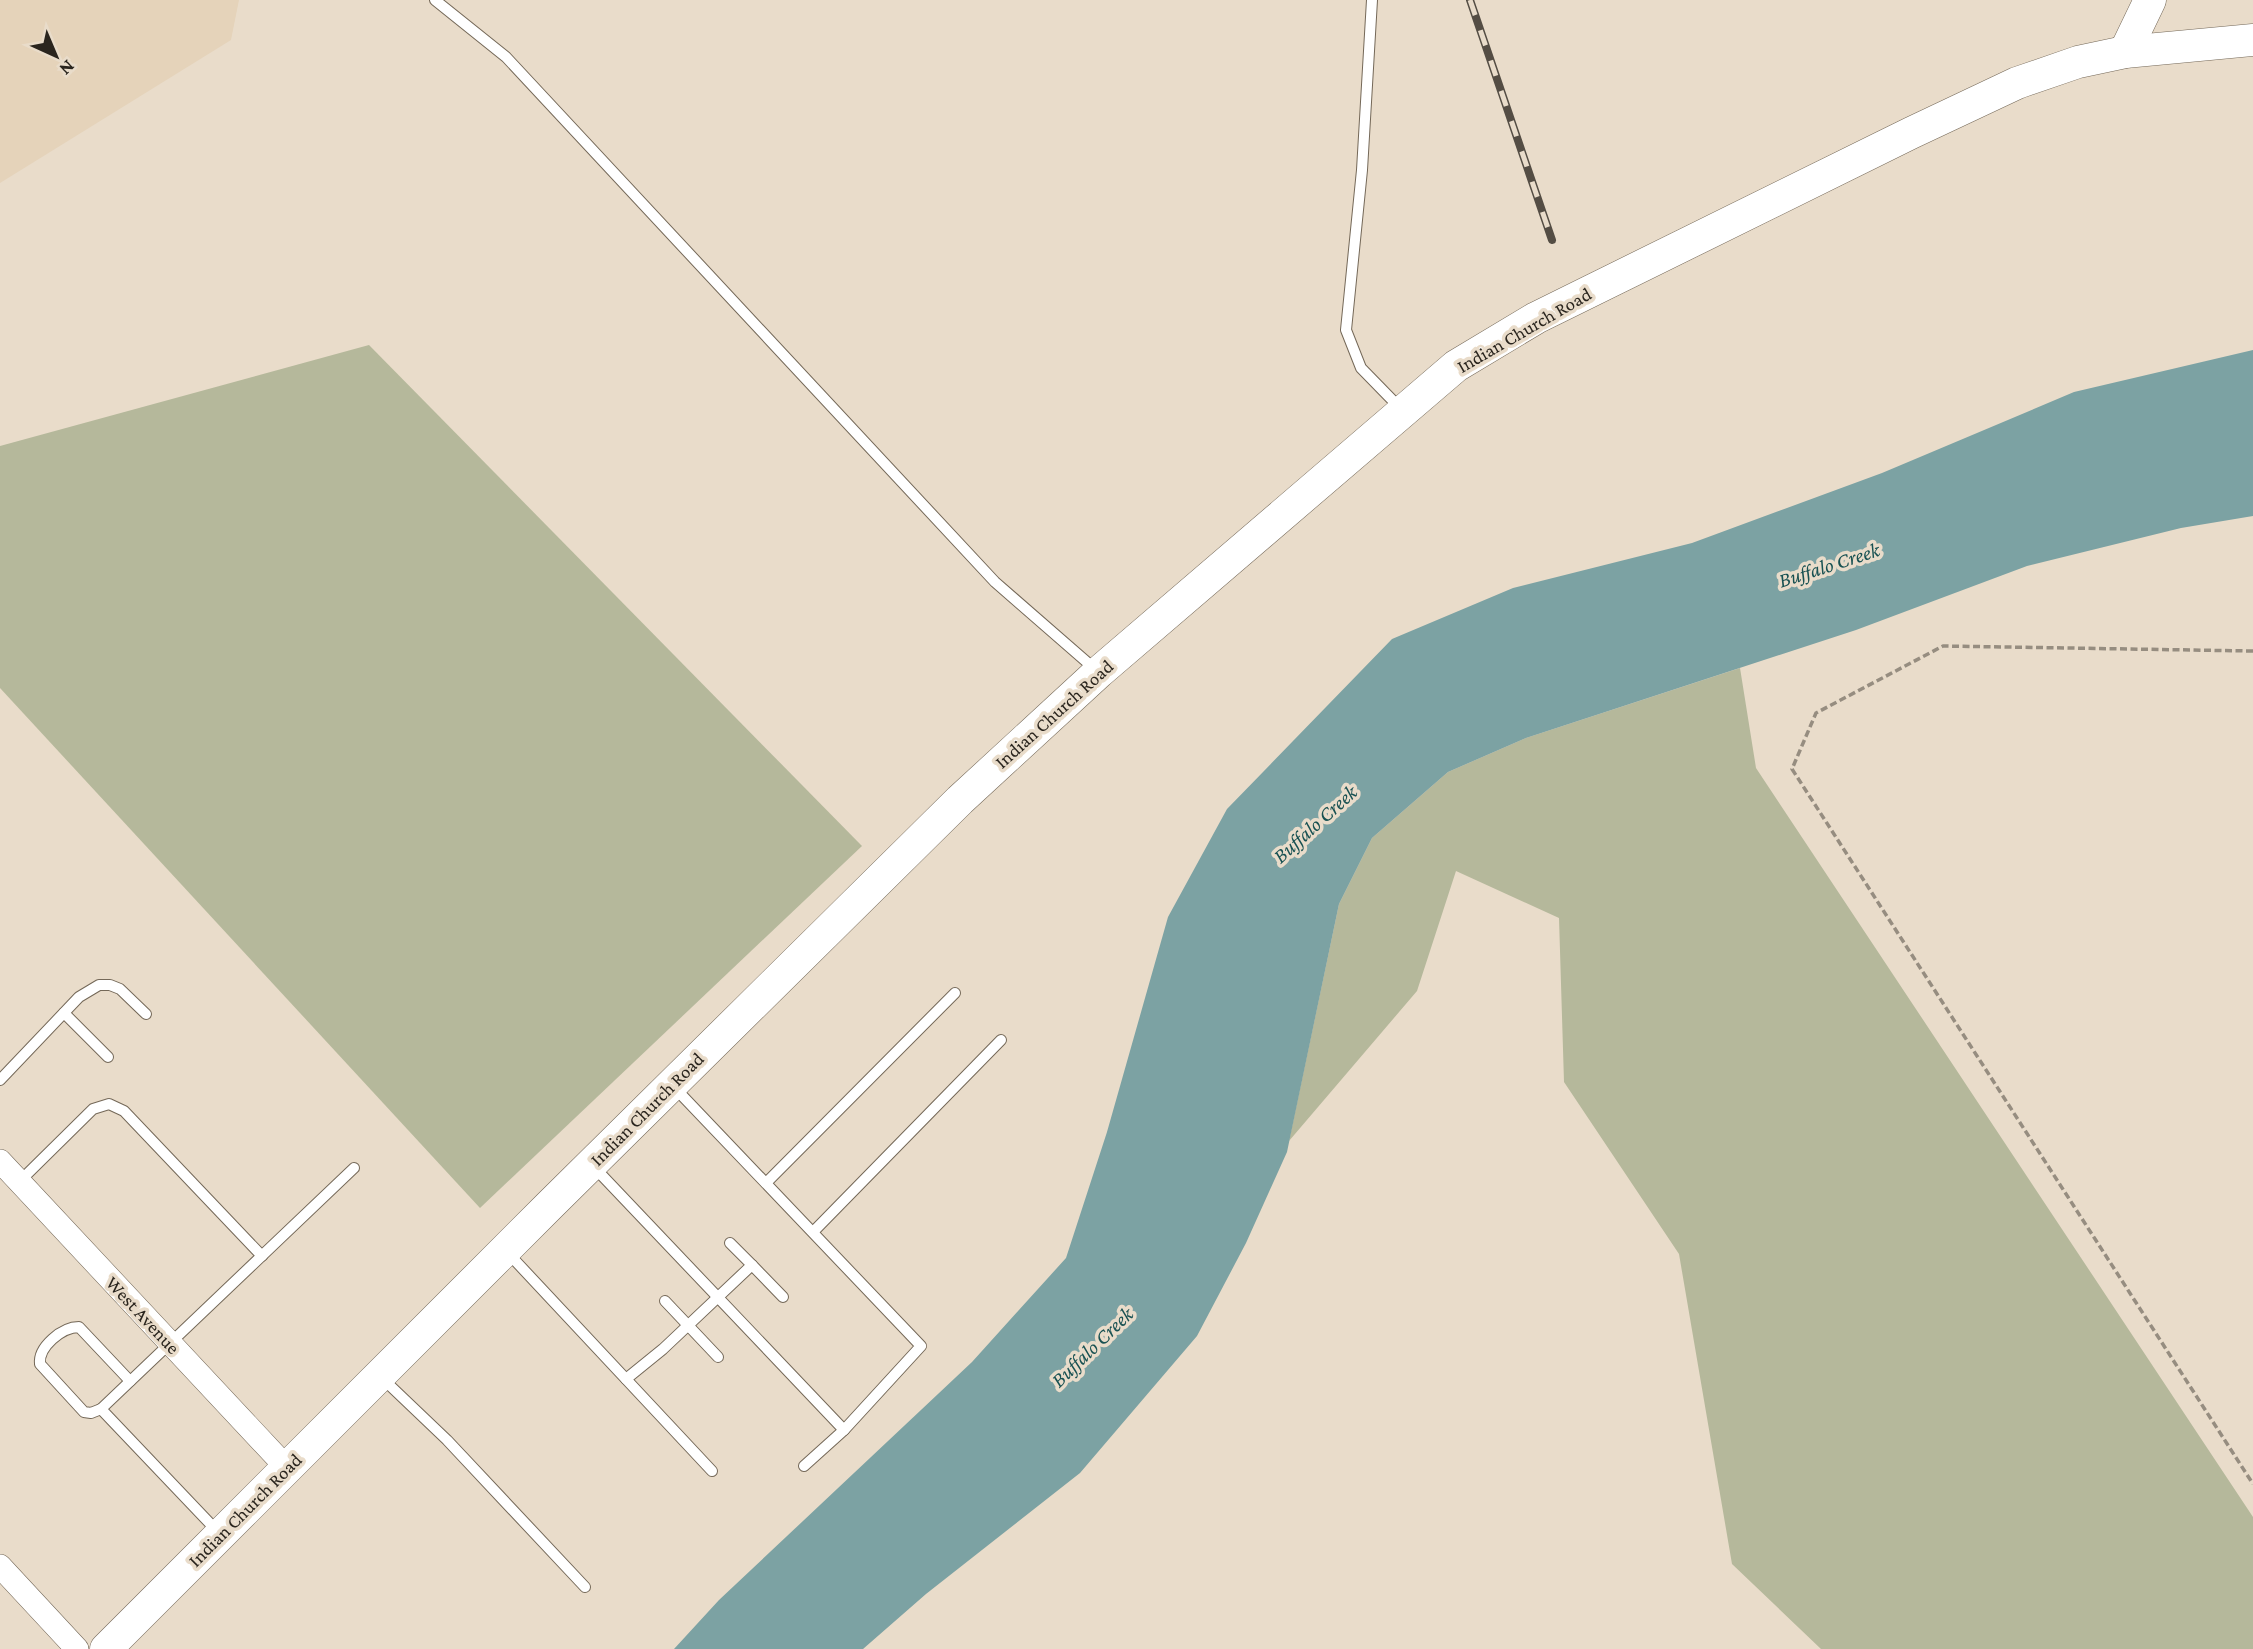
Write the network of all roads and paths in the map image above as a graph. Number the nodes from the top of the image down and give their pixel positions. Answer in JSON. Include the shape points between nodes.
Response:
{"nodes":[{"id":1,"x":436,"y":0,"type":"edge"},
{"id":2,"x":1372,"y":0,"type":"edge"},
{"id":3,"x":2150,"y":0,"type":"edge"},
{"id":4,"x":2253,"y":40,"type":"edge"},
{"id":5,"x":2125,"y":52,"type":"junction"},
{"id":6,"x":1403,"y":411,"type":"junction"},
{"id":7,"x":2253,"y":651,"type":"edge"},
{"id":8,"x":1099,"y":672,"type":"junction"},
{"id":9,"x":955,"y":993,"type":"dead end"},
{"id":10,"x":64,"y":1013,"type":"junction"},
{"id":11,"x":146,"y":1014,"type":"dead end"},
{"id":12,"x":1001,"y":1041,"type":"dead end"},
{"id":13,"x":108,"y":1057,"type":"dead end"},
{"id":14,"x":0,"y":1080,"type":"edge"},
{"id":15,"x":672,"y":1084,"type":"junction"},
{"id":16,"x":0,"y":1161,"type":"edge"},
{"id":17,"x":591,"y":1164,"type":"junction"},
{"id":18,"x":354,"y":1168,"type":"dead end"},
{"id":19,"x":19,"y":1182,"type":"junction"},
{"id":20,"x":766,"y":1183,"type":"junction"},
{"id":21,"x":813,"y":1232,"type":"junction"},
{"id":22,"x":730,"y":1243,"type":"dead end"},
{"id":23,"x":506,"y":1251,"type":"junction"},
{"id":24,"x":262,"y":1256,"type":"junction"},
{"id":25,"x":752,"y":1265,"type":"junction"},
{"id":26,"x":717,"y":1297,"type":"junction"},
{"id":27,"x":783,"y":1297,"type":"dead end"},
{"id":28,"x":665,"y":1301,"type":"dead end"},
{"id":29,"x":687,"y":1324,"type":"junction"},
{"id":30,"x":171,"y":1345,"type":"junction"},
{"id":31,"x":718,"y":1357,"type":"dead end"},
{"id":32,"x":380,"y":1376,"type":"junction"},
{"id":33,"x":626,"y":1380,"type":"junction"},
{"id":34,"x":130,"y":1381,"type":"junction"},
{"id":35,"x":101,"y":1409,"type":"junction"},
{"id":36,"x":844,"y":1430,"type":"junction"},
{"id":37,"x":804,"y":1466,"type":"dead end"},
{"id":38,"x":286,"y":1468,"type":"junction"},
{"id":39,"x":712,"y":1471,"type":"dead end"},
{"id":40,"x":2253,"y":1484,"type":"edge"},
{"id":41,"x":220,"y":1535,"type":"junction"},
{"id":42,"x":0,"y":1566,"type":"edge"},
{"id":43,"x":585,"y":1587,"type":"dead end"},
{"id":44,"x":77,"y":1649,"type":"edge"},
{"id":45,"x":106,"y":1649,"type":"edge"}],
"edges":[{"from":1,"to":8,"type":"lane","via":[[506,57],[995,582]]},
{"from":2,"to":6,"type":"lane","via":[[1346,330],[1361,368]]},
{"from":3,"to":5,"type":"street"},
{"from":4,"to":5,"type":"street","name":"Indian Church Road"},
{"from":5,"to":6,"type":"street","name":"Indian Church Road","via":[[2078,62],[1980,99],[1536,318],[1456,366]]},
{"from":6,"to":8,"type":"street","name":"Indian Church Road"},
{"from":7,"to":40,"type":"path","via":[[1943,646],[1816,713],[1792,769]]},
{"from":8,"to":15,"type":"street","name":"Indian Church Road","via":[[960,800]]},
{"from":9,"to":20,"type":"lane"},
{"from":10,"to":11,"type":"lane","via":[[89,989],[110,985]]},
{"from":10,"to":13,"type":"lane"},
{"from":10,"to":14,"type":"lane"},
{"from":12,"to":21,"type":"lane"},
{"from":15,"to":17,"type":"street","name":"Indian Church Road"},
{"from":15,"to":20,"type":"lane"},
{"from":16,"to":19,"type":"street","name":"West Avenue"},
{"from":17,"to":23,"type":"street","name":"Indian Church Road"},
{"from":17,"to":26,"type":"lane"},
{"from":18,"to":24,"type":"lane"},
{"from":19,"to":24,"type":"lane","via":[[93,1109],[109,1104],[124,1111]]},
{"from":19,"to":30,"type":"street","name":"West Avenue"},
{"from":20,"to":21,"type":"lane"},
{"from":21,"to":36,"type":"lane","via":[[921,1346]]},
{"from":22,"to":25,"type":"lane"},
{"from":23,"to":32,"type":"street","name":"Indian Church Road"},
{"from":23,"to":33,"type":"lane"},
{"from":24,"to":30,"type":"lane"},
{"from":25,"to":26,"type":"lane"},
{"from":25,"to":27,"type":"lane"},
{"from":26,"to":29,"type":"lane"},
{"from":26,"to":36,"type":"lane"},
{"from":28,"to":29,"type":"lane"},
{"from":29,"to":31,"type":"lane"},
{"from":29,"to":33,"type":"lane"},
{"from":30,"to":34,"type":"lane"},
{"from":30,"to":38,"type":"street","name":"West Avenue"},
{"from":32,"to":38,"type":"street","name":"Indian Church Road"},
{"from":32,"to":43,"type":"lane"},
{"from":33,"to":39,"type":"lane"},
{"from":34,"to":35,"type":"lane"},
{"from":34,"to":35,"type":"lane","via":[[79,1327],[64,1331],[44,1349],[40,1364],[84,1412]]},
{"from":35,"to":41,"type":"lane"},
{"from":36,"to":37,"type":"lane"},
{"from":38,"to":41,"type":"street","name":"Indian Church Road"},
{"from":41,"to":45,"type":"street","name":"Indian Church Road"},
{"from":42,"to":44,"type":"street"}]}
